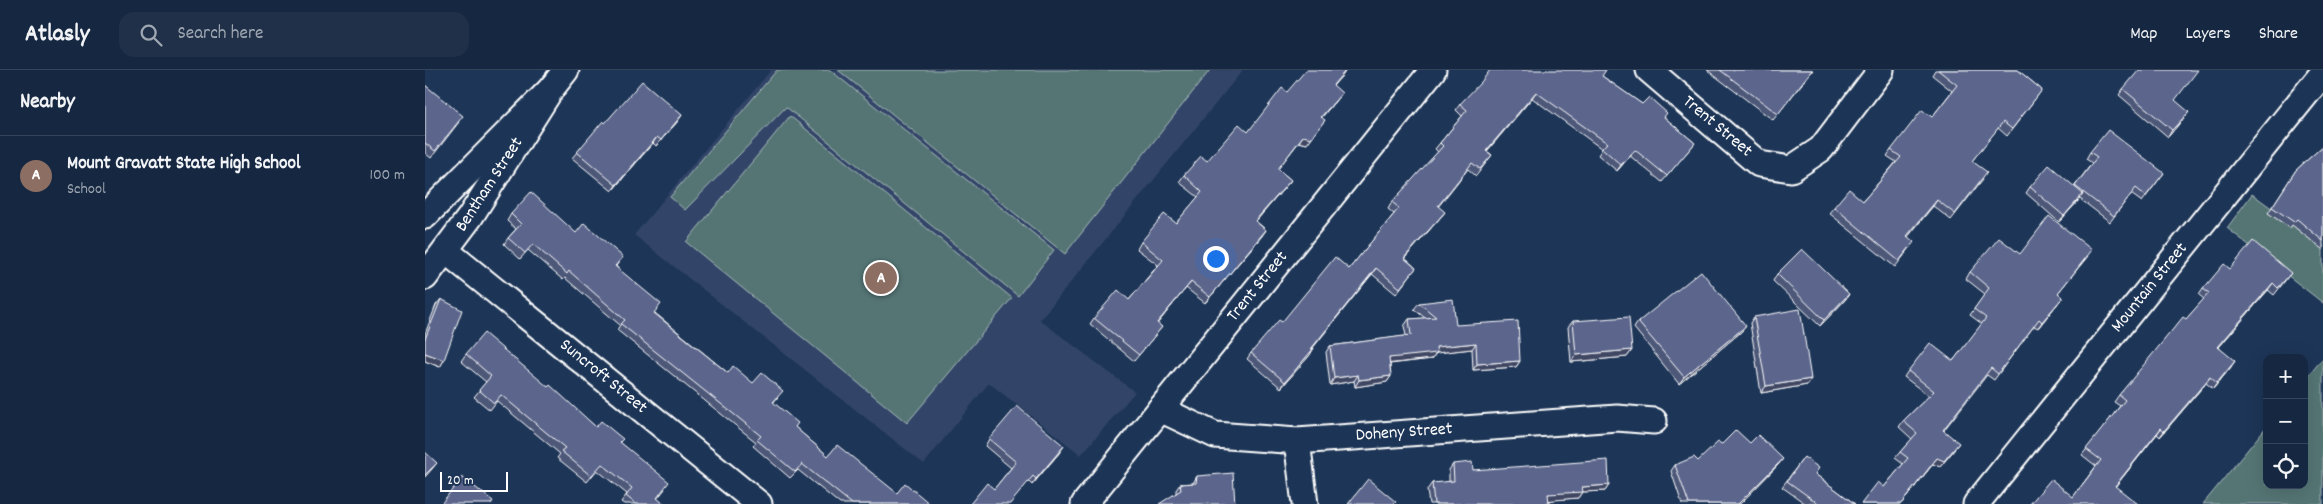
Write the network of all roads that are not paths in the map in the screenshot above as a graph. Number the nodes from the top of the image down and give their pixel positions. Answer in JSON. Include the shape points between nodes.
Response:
{"nodes":[{"id":1,"x":567,"y":70,"type":"edge"},
{"id":2,"x":1433,"y":70,"type":"edge"},
{"id":3,"x":1649,"y":70,"type":"edge"},
{"id":4,"x":1881,"y":70,"type":"edge"},
{"id":5,"x":2323,"y":73,"type":"edge"},
{"id":6,"x":551,"y":89,"type":"junction"},
{"id":7,"x":425,"y":216,"type":"edge"},
{"id":8,"x":446,"y":251,"type":"junction"},
{"id":9,"x":425,"y":277,"type":"edge"},
{"id":10,"x":1160,"y":409,"type":"junction"},
{"id":11,"x":1655,"y":421,"type":"dead end"},
{"id":12,"x":1297,"y":441,"type":"junction"},
{"id":13,"x":759,"y":504,"type":"edge"},
{"id":14,"x":1084,"y":504,"type":"edge"},
{"id":15,"x":1305,"y":504,"type":"edge"},
{"id":16,"x":1976,"y":504,"type":"edge"}],
"edges":[{"from":1,"to":6,"type":"street","name":"Bentham Street"},
{"from":2,"to":10,"type":"street","name":"Trent Street"},
{"from":3,"to":4,"type":"street","name":"Trent Street","via":[[1759,164],[1791,169],[1821,149]]},
{"from":5,"to":16,"type":"street","name":"Mountain Street"},
{"from":6,"to":7,"type":"street","name":"Bentham Street"},
{"from":6,"to":8,"type":"street","name":"Bentham Street"},
{"from":8,"to":9,"type":"street","name":"Bentham Street"},
{"from":8,"to":13,"type":"street","name":"Suncroft Street"},
{"from":10,"to":12,"type":"street","name":"Doheny Street","via":[[1215,435]]},
{"from":10,"to":14,"type":"street","name":"Trent Street"},
{"from":11,"to":12,"type":"street","name":"Doheny Street","via":[[1617,418]]},
{"from":12,"to":15,"type":"street"}]}
